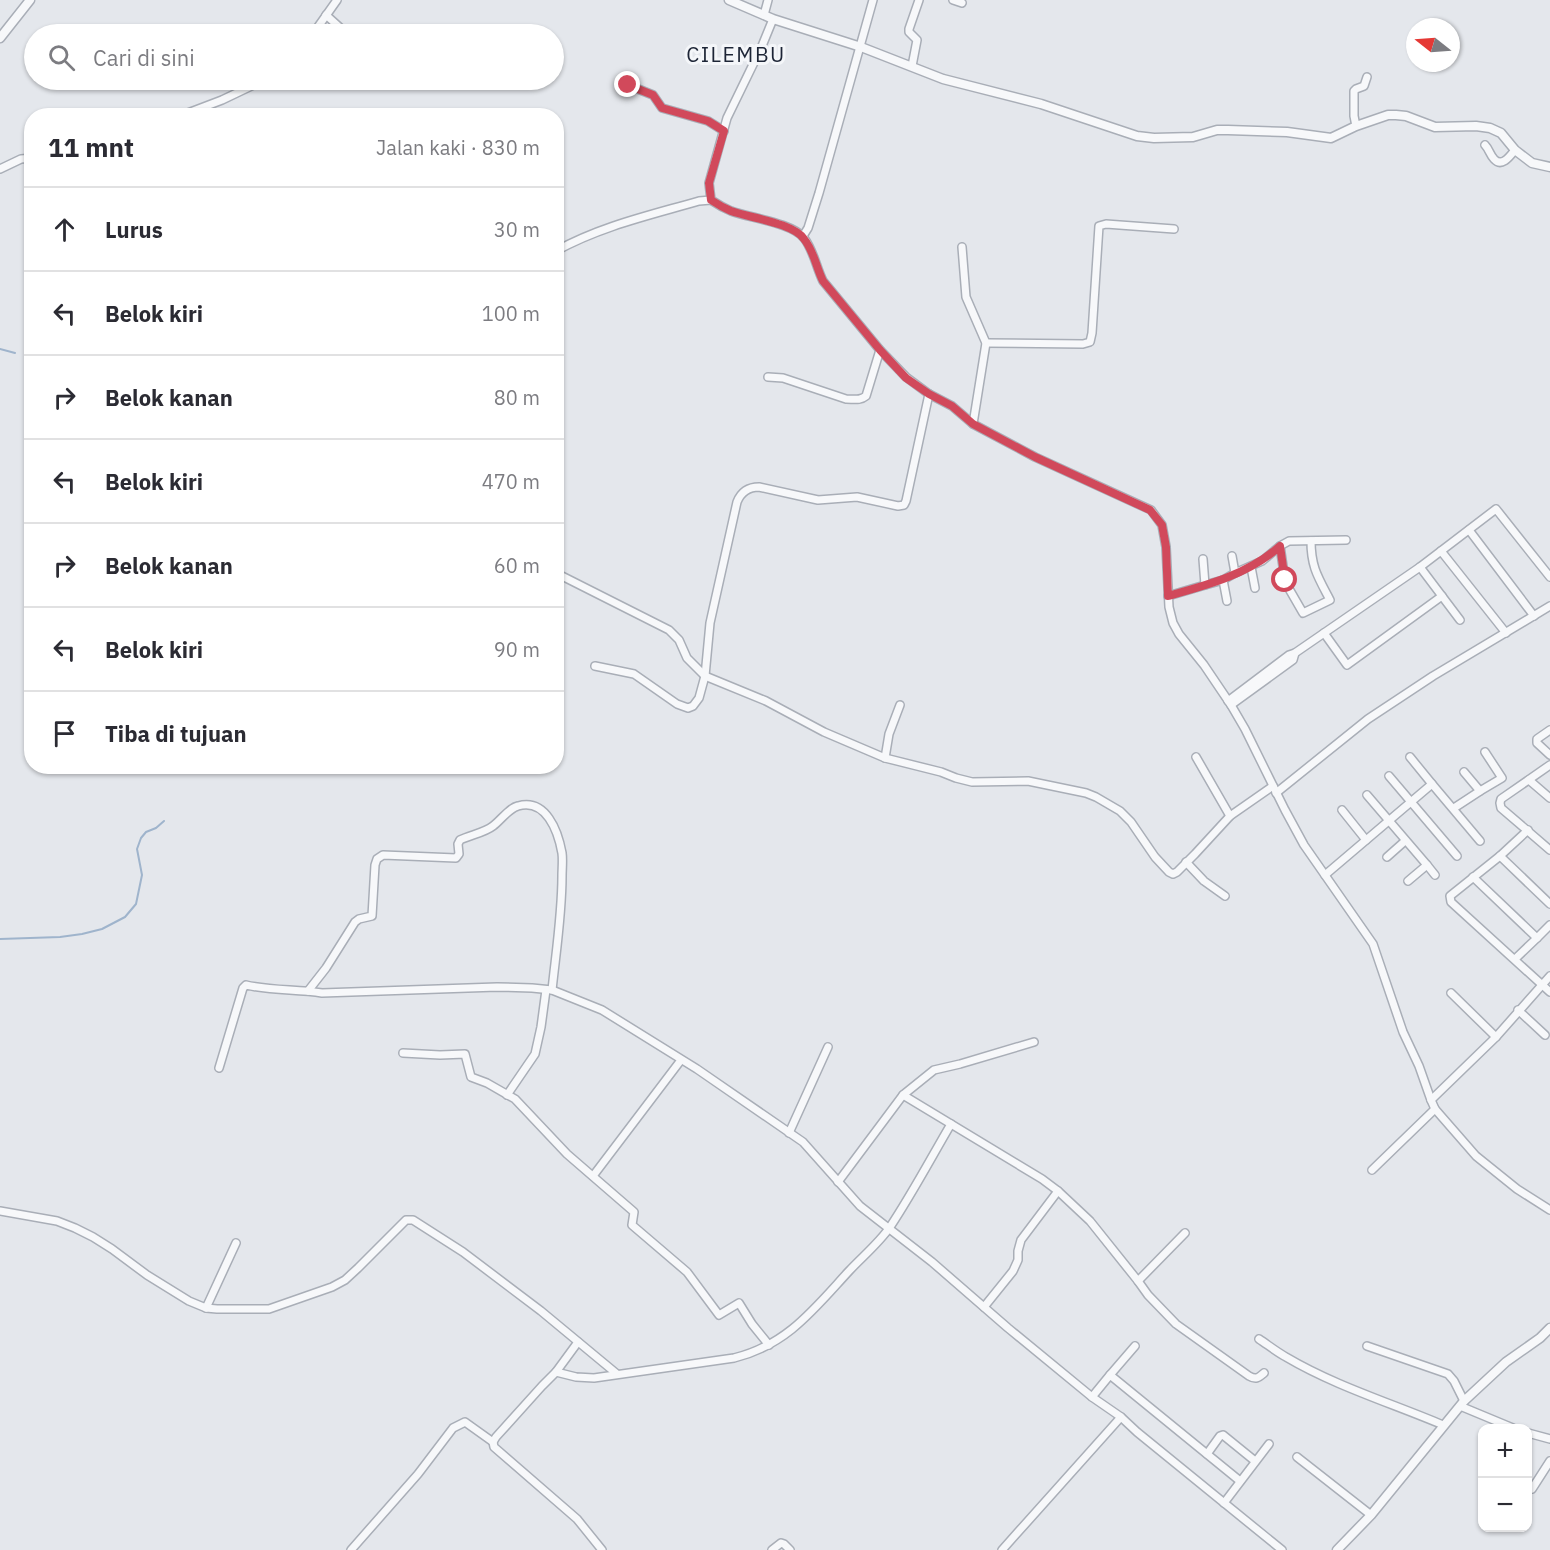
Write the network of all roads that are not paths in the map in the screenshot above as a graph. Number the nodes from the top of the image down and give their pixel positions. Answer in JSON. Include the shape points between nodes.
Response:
{"nodes":[{"id":1,"x":30,"y":0,"type":"edge"},
{"id":2,"x":337,"y":0,"type":"edge"},
{"id":3,"x":729,"y":0,"type":"edge"},
{"id":4,"x":768,"y":0,"type":"edge"},
{"id":5,"x":873,"y":0,"type":"edge"},
{"id":6,"x":919,"y":0,"type":"edge"},
{"id":7,"x":953,"y":0,"type":"edge"},
{"id":8,"x":962,"y":3,"type":"dead end"},
{"id":9,"x":326,"y":15,"type":"junction"},
{"id":10,"x":769,"y":17,"type":"junction"},
{"id":11,"x":320,"y":24,"type":"edge"},
{"id":12,"x":336,"y":24,"type":"edge"},
{"id":13,"x":0,"y":38,"type":"edge"},
{"id":14,"x":861,"y":47,"type":"junction"},
{"id":15,"x":912,"y":66,"type":"junction"},
{"id":16,"x":1367,"y":77,"type":"dead end"},
{"id":17,"x":628,"y":85,"type":"dead end"},
{"id":18,"x":243,"y":90,"type":"edge"},
{"id":19,"x":201,"y":108,"type":"edge"},
{"id":20,"x":1356,"y":126,"type":"junction"},
{"id":21,"x":724,"y":131,"type":"junction"},
{"id":22,"x":1485,"y":145,"type":"dead end"},
{"id":23,"x":1515,"y":150,"type":"junction"},
{"id":24,"x":24,"y":159,"type":"edge"},
{"id":25,"x":1550,"y":167,"type":"edge"},
{"id":26,"x":0,"y":169,"type":"edge"},
{"id":27,"x":711,"y":200,"type":"junction"},
{"id":28,"x":1174,"y":229,"type":"dead end"},
{"id":29,"x":802,"y":236,"type":"junction"},
{"id":30,"x":564,"y":247,"type":"edge"},
{"id":31,"x":962,"y":247,"type":"dead end"},
{"id":32,"x":986,"y":343,"type":"junction"},
{"id":33,"x":880,"y":350,"type":"junction"},
{"id":34,"x":768,"y":377,"type":"dead end"},
{"id":35,"x":929,"y":394,"type":"junction"},
{"id":36,"x":973,"y":424,"type":"junction"},
{"id":37,"x":1469,"y":530,"type":"junction"},
{"id":38,"x":1346,"y":540,"type":"dead end"},
{"id":39,"x":1311,"y":541,"type":"junction"},
{"id":40,"x":1280,"y":546,"type":"junction"},
{"id":41,"x":1441,"y":551,"type":"junction"},
{"id":42,"x":1232,"y":556,"type":"dead end"},
{"id":43,"x":1203,"y":559,"type":"dead end"},
{"id":44,"x":1251,"y":567,"type":"junction"},
{"id":45,"x":1420,"y":567,"type":"junction"},
{"id":46,"x":1235,"y":573,"type":"junction"},
{"id":47,"x":564,"y":577,"type":"edge"},
{"id":48,"x":1550,"y":577,"type":"edge"},
{"id":49,"x":1223,"y":580,"type":"junction"},
{"id":50,"x":1205,"y":585,"type":"junction"},
{"id":51,"x":1255,"y":588,"type":"dead end"},
{"id":52,"x":1168,"y":596,"type":"junction"},
{"id":53,"x":1442,"y":596,"type":"junction"},
{"id":54,"x":1227,"y":601,"type":"dead end"},
{"id":55,"x":1550,"y":606,"type":"edge"},
{"id":56,"x":1534,"y":616,"type":"junction"},
{"id":57,"x":1460,"y":620,"type":"dead end"},
{"id":58,"x":1323,"y":633,"type":"junction"},
{"id":59,"x":1506,"y":633,"type":"junction"},
{"id":60,"x":596,"y":666,"type":"dead end"},
{"id":61,"x":705,"y":676,"type":"junction"},
{"id":62,"x":1230,"y":703,"type":"junction"},
{"id":63,"x":900,"y":705,"type":"dead end"},
{"id":64,"x":1550,"y":730,"type":"edge"},
{"id":65,"x":1485,"y":752,"type":"dead end"},
{"id":66,"x":1550,"y":755,"type":"edge"},
{"id":67,"x":1196,"y":757,"type":"dead end"},
{"id":68,"x":1410,"y":757,"type":"dead end"},
{"id":69,"x":885,"y":758,"type":"junction"},
{"id":70,"x":1550,"y":765,"type":"edge"},
{"id":71,"x":1464,"y":772,"type":"dead end"},
{"id":72,"x":1389,"y":776,"type":"dead end"},
{"id":73,"x":1529,"y":780,"type":"junction"},
{"id":74,"x":1432,"y":784,"type":"junction"},
{"id":75,"x":1275,"y":789,"type":"junction"},
{"id":76,"x":1480,"y":791,"type":"junction"},
{"id":77,"x":1367,"y":795,"type":"dead end"},
{"id":78,"x":1550,"y":798,"type":"edge"},
{"id":79,"x":1411,"y":802,"type":"junction"},
{"id":80,"x":1454,"y":808,"type":"junction"},
{"id":81,"x":1342,"y":810,"type":"dead end"},
{"id":82,"x":1230,"y":816,"type":"junction"},
{"id":83,"x":1388,"y":822,"type":"junction"},
{"id":84,"x":1528,"y":830,"type":"junction"},
{"id":85,"x":1366,"y":840,"type":"junction"},
{"id":86,"x":1405,"y":841,"type":"junction"},
{"id":87,"x":1480,"y":841,"type":"dead end"},
{"id":88,"x":1550,"y":850,"type":"edge"},
{"id":89,"x":1457,"y":856,"type":"dead end"},
{"id":90,"x":1500,"y":856,"type":"junction"},
{"id":91,"x":1387,"y":857,"type":"dead end"},
{"id":92,"x":1186,"y":862,"type":"junction"},
{"id":93,"x":1427,"y":865,"type":"junction"},
{"id":94,"x":1325,"y":875,"type":"junction"},
{"id":95,"x":1435,"y":875,"type":"dead end"},
{"id":96,"x":1473,"y":877,"type":"junction"},
{"id":97,"x":1408,"y":881,"type":"dead end"},
{"id":98,"x":1225,"y":896,"type":"dead end"},
{"id":99,"x":1550,"y":904,"type":"edge"},
{"id":100,"x":1550,"y":925,"type":"edge"},
{"id":101,"x":1537,"y":938,"type":"junction"},
{"id":102,"x":1515,"y":959,"type":"junction"},
{"id":103,"x":1550,"y":976,"type":"edge"},
{"id":104,"x":1542,"y":984,"type":"junction"},
{"id":105,"x":549,"y":990,"type":"junction"},
{"id":106,"x":308,"y":991,"type":"junction"},
{"id":107,"x":1550,"y":992,"type":"edge"},
{"id":108,"x":1451,"y":993,"type":"dead end"},
{"id":109,"x":1518,"y":1010,"type":"junction"},
{"id":110,"x":1545,"y":1035,"type":"dead end"},
{"id":111,"x":1496,"y":1037,"type":"junction"},
{"id":112,"x":1034,"y":1042,"type":"dead end"},
{"id":113,"x":828,"y":1047,"type":"dead end"},
{"id":114,"x":403,"y":1053,"type":"dead end"},
{"id":115,"x":681,"y":1060,"type":"junction"},
{"id":116,"x":219,"y":1068,"type":"dead end"},
{"id":117,"x":507,"y":1095,"type":"junction"},
{"id":118,"x":903,"y":1095,"type":"junction"},
{"id":119,"x":1431,"y":1100,"type":"junction"},
{"id":120,"x":1436,"y":1109,"type":"junction"},
{"id":121,"x":951,"y":1124,"type":"junction"},
{"id":122,"x":789,"y":1133,"type":"junction"},
{"id":123,"x":1372,"y":1170,"type":"dead end"},
{"id":124,"x":593,"y":1176,"type":"junction"},
{"id":125,"x":838,"y":1182,"type":"junction"},
{"id":126,"x":1058,"y":1191,"type":"junction"},
{"id":127,"x":1550,"y":1210,"type":"edge"},
{"id":128,"x":0,"y":1211,"type":"edge"},
{"id":129,"x":889,"y":1229,"type":"junction"},
{"id":130,"x":1185,"y":1233,"type":"dead end"},
{"id":131,"x":236,"y":1243,"type":"dead end"},
{"id":132,"x":1138,"y":1281,"type":"junction"},
{"id":133,"x":984,"y":1307,"type":"junction"},
{"id":134,"x":206,"y":1308,"type":"junction"},
{"id":135,"x":1550,"y":1328,"type":"edge"},
{"id":136,"x":1259,"y":1339,"type":"dead end"},
{"id":137,"x":578,"y":1342,"type":"junction"},
{"id":138,"x":769,"y":1345,"type":"junction"},
{"id":139,"x":1135,"y":1346,"type":"dead end"},
{"id":140,"x":1367,"y":1346,"type":"dead end"},
{"id":141,"x":556,"y":1372,"type":"junction"},
{"id":142,"x":1264,"y":1373,"type":"dead end"},
{"id":143,"x":616,"y":1374,"type":"junction"},
{"id":144,"x":1110,"y":1375,"type":"junction"},
{"id":145,"x":1092,"y":1397,"type":"junction"},
{"id":146,"x":1462,"y":1404,"type":"junction"},
{"id":147,"x":1121,"y":1417,"type":"junction"},
{"id":148,"x":1504,"y":1424,"type":"edge"},
{"id":149,"x":1443,"y":1425,"type":"junction"},
{"id":150,"x":1532,"y":1435,"type":"edge"},
{"id":151,"x":1550,"y":1439,"type":"edge"},
{"id":152,"x":493,"y":1442,"type":"junction"},
{"id":153,"x":1269,"y":1444,"type":"dead end"},
{"id":154,"x":1207,"y":1454,"type":"junction"},
{"id":155,"x":1297,"y":1457,"type":"dead end"},
{"id":156,"x":1255,"y":1461,"type":"junction"},
{"id":157,"x":1550,"y":1461,"type":"edge"},
{"id":158,"x":1240,"y":1481,"type":"junction"},
{"id":159,"x":1532,"y":1489,"type":"dead end"},
{"id":160,"x":1224,"y":1503,"type":"junction"},
{"id":161,"x":1371,"y":1515,"type":"junction"},
{"id":162,"x":351,"y":1550,"type":"edge"},
{"id":163,"x":602,"y":1550,"type":"edge"},
{"id":164,"x":772,"y":1550,"type":"edge"},
{"id":165,"x":790,"y":1550,"type":"edge"},
{"id":166,"x":1002,"y":1550,"type":"edge"},
{"id":167,"x":1282,"y":1550,"type":"edge"},
{"id":168,"x":1337,"y":1550,"type":"edge"}],
"edges":[{"from":1,"to":13,"type":"street"},
{"from":2,"to":9,"type":"street"},
{"from":3,"to":10,"type":"street"},
{"from":4,"to":10,"type":"street"},
{"from":5,"to":14,"type":"street"},
{"from":6,"to":15,"type":"street","via":[[909,28],[918,40]]},
{"from":7,"to":8,"type":"street"},
{"from":9,"to":11,"type":"street"},
{"from":9,"to":12,"type":"street"},
{"from":10,"to":14,"type":"street"},
{"from":10,"to":21,"type":"street","via":[[762,46],[730,110]]},
{"from":14,"to":15,"type":"street"},
{"from":14,"to":29,"type":"street","via":[[819,193]]},
{"from":15,"to":20,"type":"street","via":[[950,81],[1041,104],[1137,136],[1193,137],[1228,130],[1331,138]]},
{"from":16,"to":20,"type":"street","via":[[1364,86],[1354,91]]},
{"from":17,"to":21,"type":"street","via":[[653,95],[662,108],[708,121]]},
{"from":18,"to":19,"type":"street"},
{"from":20,"to":23,"type":"street","via":[[1396,115],[1435,127],[1491,128],[1501,133]]},
{"from":21,"to":27,"type":"street","via":[[709,183]]},
{"from":22,"to":23,"type":"street","via":[[1499,162],[1509,159]]},
{"from":23,"to":25,"type":"street","via":[[1532,163]]},
{"from":24,"to":26,"type":"street"},
{"from":27,"to":29,"type":"street","via":[[732,212],[788,227]]},
{"from":27,"to":30,"type":"street","via":[[616,224]]},
{"from":28,"to":32,"type":"street","via":[[1099,226],[1090,342]]},
{"from":29,"to":33,"type":"street","via":[[823,281]]},
{"from":31,"to":32,"type":"street","via":[[966,297]]},
{"from":32,"to":36,"type":"street"},
{"from":33,"to":34,"type":"street","via":[[866,396],[856,400]]},
{"from":33,"to":35,"type":"street","via":[[900,373]]},
{"from":35,"to":36,"type":"street","via":[[952,406]]},
{"from":35,"to":61,"type":"street","via":[[904,505],[858,497],[818,500],[759,487],[751,487],[740,496],[713,605]]},
{"from":36,"to":52,"type":"street","via":[[1150,510],[1162,525]]},
{"from":37,"to":41,"type":"street"},
{"from":37,"to":48,"type":"street","via":[[1496,509]]},
{"from":37,"to":56,"type":"street"},
{"from":38,"to":39,"type":"street"},
{"from":39,"to":40,"type":"street","via":[[1289,541]]},
{"from":39,"to":40,"type":"street","via":[[1312,560],[1330,600],[1303,613],[1285,580]]},
{"from":40,"to":44,"type":"street"},
{"from":41,"to":45,"type":"street"},
{"from":41,"to":59,"type":"street"},
{"from":42,"to":46,"type":"street"},
{"from":43,"to":50,"type":"street"},
{"from":44,"to":46,"type":"street"},
{"from":44,"to":51,"type":"street"},
{"from":45,"to":53,"type":"street"},
{"from":45,"to":58,"type":"street"},
{"from":46,"to":49,"type":"street"},
{"from":47,"to":61,"type":"street","via":[[669,630],[679,640],[687,658]]},
{"from":49,"to":50,"type":"street"},
{"from":49,"to":54,"type":"street"},
{"from":50,"to":52,"type":"street"},
{"from":52,"to":62,"type":"street","via":[[1179,634]]},
{"from":53,"to":57,"type":"street"},
{"from":53,"to":58,"type":"street","via":[[1347,665]]},
{"from":55,"to":56,"type":"street"},
{"from":56,"to":59,"type":"street"},
{"from":58,"to":62,"type":"street","via":[[1295,653],[1293,660]]},
{"from":59,"to":75,"type":"street","via":[[1368,719]]},
{"from":60,"to":61,"type":"street","via":[[634,674],[688,708],[699,698]]},
{"from":61,"to":69,"type":"street"},
{"from":62,"to":75,"type":"street"},
{"from":63,"to":69,"type":"street"},
{"from":64,"to":66,"type":"street","via":[[1537,739]]},
{"from":65,"to":76,"type":"street","via":[[1502,778]]},
{"from":67,"to":82,"type":"street"},
{"from":68,"to":74,"type":"street"},
{"from":69,"to":92,"type":"street","via":[[972,782],[1028,780],[1086,793],[1120,811],[1169,872],[1177,872]]},
{"from":70,"to":73,"type":"street"},
{"from":71,"to":76,"type":"street"},
{"from":72,"to":79,"type":"street"},
{"from":73,"to":78,"type":"street"},
{"from":73,"to":84,"type":"street","via":[[1500,803]]},
{"from":74,"to":79,"type":"street"},
{"from":74,"to":80,"type":"street"},
{"from":75,"to":82,"type":"street"},
{"from":75,"to":94,"type":"street","via":[[1304,845]]},
{"from":76,"to":80,"type":"street"},
{"from":77,"to":83,"type":"street"},
{"from":79,"to":83,"type":"street"},
{"from":79,"to":89,"type":"street"},
{"from":80,"to":87,"type":"street"},
{"from":81,"to":85,"type":"street"},
{"from":82,"to":92,"type":"street"},
{"from":83,"to":85,"type":"street"},
{"from":83,"to":86,"type":"street"},
{"from":84,"to":88,"type":"street"},
{"from":84,"to":90,"type":"street"},
{"from":85,"to":94,"type":"street"},
{"from":86,"to":91,"type":"street"},
{"from":86,"to":93,"type":"street"},
{"from":90,"to":96,"type":"street"},
{"from":90,"to":99,"type":"street"},
{"from":92,"to":98,"type":"street"},
{"from":93,"to":95,"type":"street"},
{"from":93,"to":97,"type":"street"},
{"from":94,"to":119,"type":"street","via":[[1373,944]]},
{"from":96,"to":101,"type":"street"},
{"from":96,"to":102,"type":"street","via":[[1450,896],[1451,902]]},
{"from":100,"to":101,"type":"street"},
{"from":101,"to":102,"type":"street"},
{"from":102,"to":104,"type":"street"},
{"from":103,"to":104,"type":"street"},
{"from":104,"to":107,"type":"street"},
{"from":104,"to":109,"type":"street"},
{"from":105,"to":106,"type":"street","via":[[497,987]]},
{"from":105,"to":106,"type":"street","via":[[561,901],[562,853],[546,813],[538,807],[522,805],[514,807],[491,828],[460,840],[456,858],[379,857],[375,865],[372,916],[355,922]]},
{"from":105,"to":115,"type":"street","via":[[602,1010]]},
{"from":105,"to":117,"type":"street","via":[[535,1054]]},
{"from":106,"to":116,"type":"street","via":[[244,986]]},
{"from":108,"to":111,"type":"street"},
{"from":109,"to":110,"type":"street"},
{"from":109,"to":111,"type":"street"},
{"from":111,"to":119,"type":"street"},
{"from":112,"to":118,"type":"street","via":[[934,1070]]},
{"from":113,"to":122,"type":"street"},
{"from":114,"to":117,"type":"street","via":[[465,1054],[471,1077]]},
{"from":115,"to":122,"type":"street"},
{"from":115,"to":124,"type":"street"},
{"from":117,"to":124,"type":"street"},
{"from":118,"to":121,"type":"street"},
{"from":118,"to":125,"type":"street"},
{"from":119,"to":120,"type":"street"},
{"from":120,"to":123,"type":"street"},
{"from":120,"to":127,"type":"street","via":[[1476,1156]]},
{"from":121,"to":126,"type":"street"},
{"from":121,"to":129,"type":"street"},
{"from":122,"to":125,"type":"street","via":[[808,1146]]},
{"from":124,"to":138,"type":"street","via":[[634,1212],[632,1225],[687,1272],[719,1314],[740,1303]]},
{"from":125,"to":129,"type":"street"},
{"from":126,"to":132,"type":"street","via":[[1090,1221]]},
{"from":126,"to":133,"type":"street","via":[[1021,1239],[1013,1271]]},
{"from":128,"to":134,"type":"street","via":[[57,1221],[93,1237],[172,1291]]},
{"from":129,"to":133,"type":"street"},
{"from":129,"to":138,"type":"street","via":[[827,1297]]},
{"from":130,"to":132,"type":"street"},
{"from":131,"to":134,"type":"street"},
{"from":132,"to":142,"type":"street","via":[[1176,1324],[1254,1379]]},
{"from":133,"to":145,"type":"street"},
{"from":134,"to":137,"type":"street","via":[[269,1309],[332,1287],[358,1268],[398,1226],[411,1219],[463,1252]]},
{"from":135,"to":146,"type":"street","via":[[1506,1362]]},
{"from":136,"to":149,"type":"street","via":[[1315,1372]]},
{"from":137,"to":141,"type":"street"},
{"from":137,"to":143,"type":"street"},
{"from":138,"to":143,"type":"street","via":[[734,1358]]},
{"from":139,"to":144,"type":"street"},
{"from":140,"to":146,"type":"street","via":[[1448,1374]]},
{"from":141,"to":143,"type":"street","via":[[585,1378]]},
{"from":141,"to":152,"type":"street"},
{"from":144,"to":145,"type":"street"},
{"from":144,"to":154,"type":"street"},
{"from":145,"to":147,"type":"street"},
{"from":146,"to":148,"type":"street"},
{"from":146,"to":149,"type":"street"},
{"from":147,"to":160,"type":"street"},
{"from":147,"to":166,"type":"street"},
{"from":149,"to":161,"type":"street"},
{"from":150,"to":151,"type":"street"},
{"from":152,"to":162,"type":"street","via":[[465,1422],[453,1428]]},
{"from":152,"to":163,"type":"street","via":[[494,1447],[577,1519]]},
{"from":153,"to":156,"type":"street"},
{"from":154,"to":156,"type":"street","via":[[1223,1435]]},
{"from":154,"to":158,"type":"street"},
{"from":155,"to":161,"type":"street"},
{"from":156,"to":158,"type":"street"},
{"from":157,"to":159,"type":"street"},
{"from":158,"to":160,"type":"street"},
{"from":160,"to":167,"type":"street"},
{"from":161,"to":168,"type":"street"},
{"from":164,"to":165,"type":"street","via":[[781,1543]]}]}
